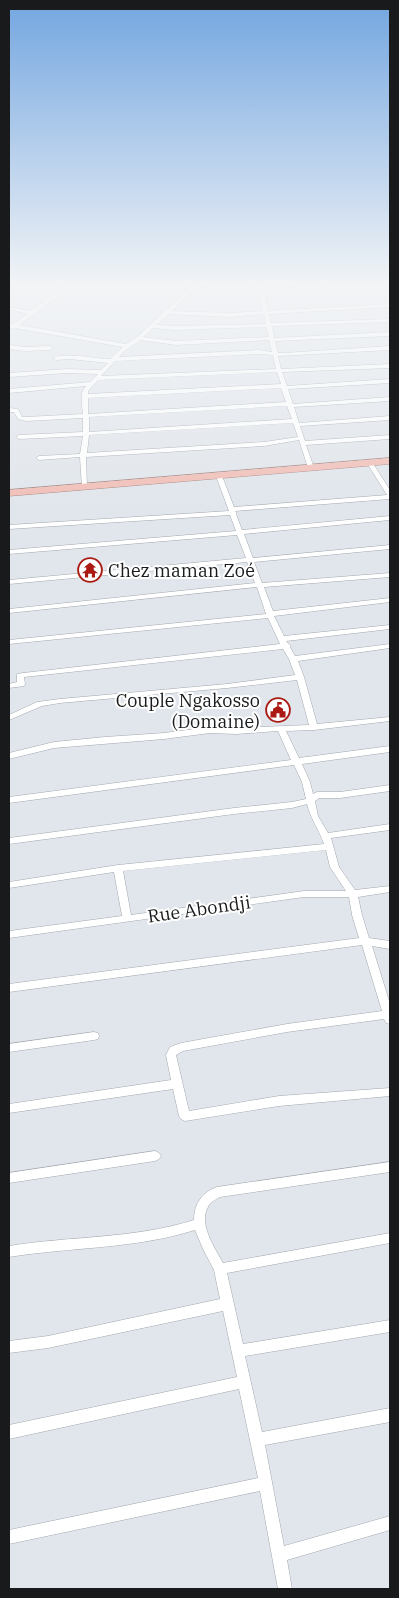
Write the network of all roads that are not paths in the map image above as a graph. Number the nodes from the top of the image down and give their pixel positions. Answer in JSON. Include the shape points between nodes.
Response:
{"nodes":[{"id":1,"x":56,"y":358,"type":"dead end"},
{"id":2,"x":60,"y":358,"type":"edge"},
{"id":3,"x":79,"y":358,"type":"edge"},
{"id":4,"x":114,"y":358,"type":"edge"},
{"id":5,"x":156,"y":358,"type":"edge"},
{"id":6,"x":277,"y":358,"type":"edge"},
{"id":7,"x":112,"y":360,"type":"junction"},
{"id":8,"x":390,"y":366,"type":"edge"},
{"id":9,"x":279,"y":371,"type":"junction"},
{"id":10,"x":102,"y":372,"type":"junction"},
{"id":11,"x":9,"y":375,"type":"edge"},
{"id":12,"x":97,"y":378,"type":"junction"},
{"id":13,"x":390,"y":381,"type":"edge"},
{"id":14,"x":90,"y":384,"type":"junction"},
{"id":15,"x":284,"y":387,"type":"junction"},
{"id":16,"x":9,"y":391,"type":"edge"},
{"id":17,"x":84,"y":396,"type":"junction"},
{"id":18,"x":390,"y":399,"type":"edge"},
{"id":19,"x":289,"y":405,"type":"junction"},
{"id":20,"x":9,"y":410,"type":"edge"},
{"id":21,"x":86,"y":416,"type":"junction"},
{"id":22,"x":390,"y":418,"type":"edge"},
{"id":23,"x":296,"y":423,"type":"junction"},
{"id":24,"x":86,"y":434,"type":"junction"},
{"id":25,"x":19,"y":437,"type":"dead end"},
{"id":26,"x":390,"y":437,"type":"edge"},
{"id":27,"x":302,"y":441,"type":"junction"},
{"id":28,"x":83,"y":457,"type":"junction"},
{"id":29,"x":39,"y":458,"type":"dead end"},
{"id":30,"x":390,"y":462,"type":"edge"},
{"id":31,"x":370,"y":463,"type":"junction"},
{"id":32,"x":311,"y":468,"type":"junction"},
{"id":33,"x":219,"y":476,"type":"junction"},
{"id":34,"x":84,"y":487,"type":"junction"},
{"id":35,"x":9,"y":493,"type":"edge"},
{"id":36,"x":390,"y":495,"type":"edge"},
{"id":37,"x":232,"y":511,"type":"junction"},
{"id":38,"x":390,"y":518,"type":"edge"},
{"id":39,"x":9,"y":527,"type":"edge"},
{"id":40,"x":241,"y":532,"type":"junction"},
{"id":41,"x":390,"y":547,"type":"edge"},
{"id":42,"x":9,"y":552,"type":"edge"},
{"id":43,"x":251,"y":561,"type":"junction"},
{"id":44,"x":390,"y":576,"type":"edge"},
{"id":45,"x":9,"y":582,"type":"edge"},
{"id":46,"x":259,"y":585,"type":"junction"},
{"id":47,"x":390,"y":600,"type":"edge"},
{"id":48,"x":9,"y":611,"type":"edge"},
{"id":49,"x":270,"y":615,"type":"junction"},
{"id":50,"x":390,"y":627,"type":"edge"},
{"id":51,"x":281,"y":639,"type":"junction"},
{"id":52,"x":9,"y":642,"type":"edge"},
{"id":53,"x":287,"y":646,"type":"junction"},
{"id":54,"x":390,"y":646,"type":"edge"},
{"id":55,"x":293,"y":658,"type":"junction"},
{"id":56,"x":300,"y":677,"type":"junction"},
{"id":57,"x":9,"y":686,"type":"edge"},
{"id":58,"x":9,"y":718,"type":"edge"},
{"id":59,"x":390,"y":719,"type":"edge"},
{"id":60,"x":314,"y":727,"type":"junction"},
{"id":61,"x":281,"y":728,"type":"junction"},
{"id":62,"x":390,"y":749,"type":"edge"},
{"id":63,"x":9,"y":756,"type":"edge"},
{"id":64,"x":298,"y":762,"type":"junction"},
{"id":65,"x":390,"y":788,"type":"edge"},
{"id":66,"x":9,"y":800,"type":"edge"},
{"id":67,"x":311,"y":800,"type":"junction"},
{"id":68,"x":390,"y":827,"type":"edge"},
{"id":69,"x":326,"y":836,"type":"junction"},
{"id":70,"x":9,"y":841,"type":"edge"},
{"id":71,"x":328,"y":847,"type":"junction"},
{"id":72,"x":118,"y":868,"type":"junction"},
{"id":73,"x":9,"y":885,"type":"edge"},
{"id":74,"x":390,"y":889,"type":"edge"},
{"id":75,"x":353,"y":894,"type":"junction"},
{"id":76,"x":127,"y":919,"type":"junction"},
{"id":77,"x":9,"y":935,"type":"edge"},
{"id":78,"x":365,"y":941,"type":"junction"},
{"id":79,"x":390,"y":945,"type":"edge"},
{"id":80,"x":9,"y":988,"type":"edge"},
{"id":81,"x":389,"y":1016,"type":"edge"},
{"id":82,"x":94,"y":1036,"type":"dead end"},
{"id":83,"x":9,"y":1048,"type":"edge"},
{"id":84,"x":177,"y":1084,"type":"junction"},
{"id":85,"x":390,"y":1092,"type":"edge"},
{"id":86,"x":9,"y":1108,"type":"edge"},
{"id":87,"x":155,"y":1156,"type":"dead end"},
{"id":88,"x":390,"y":1167,"type":"edge"},
{"id":89,"x":9,"y":1178,"type":"edge"},
{"id":90,"x":200,"y":1222,"type":"junction"},
{"id":91,"x":390,"y":1238,"type":"edge"},
{"id":92,"x":9,"y":1251,"type":"edge"},
{"id":93,"x":220,"y":1269,"type":"junction"},
{"id":94,"x":226,"y":1304,"type":"junction"},
{"id":95,"x":390,"y":1326,"type":"edge"},
{"id":96,"x":9,"y":1347,"type":"edge"},
{"id":97,"x":237,"y":1351,"type":"junction"},
{"id":98,"x":243,"y":1382,"type":"junction"},
{"id":99,"x":390,"y":1415,"type":"edge"},
{"id":100,"x":9,"y":1432,"type":"edge"},
{"id":101,"x":256,"y":1440,"type":"junction"},
{"id":102,"x":266,"y":1483,"type":"junction"},
{"id":103,"x":390,"y":1523,"type":"edge"},
{"id":104,"x":9,"y":1537,"type":"edge"},
{"id":105,"x":279,"y":1555,"type":"junction"},
{"id":106,"x":285,"y":1589,"type":"edge"}],
"edges":[{"from":1,"to":2,"type":"street"},
{"from":3,"to":7,"type":"street"},
{"from":4,"to":7,"type":"street"},
{"from":5,"to":7,"type":"street"},
{"from":6,"to":9,"type":"street"},
{"from":7,"to":10,"type":"street"},
{"from":8,"to":9,"type":"street"},
{"from":9,"to":12,"type":"street"},
{"from":9,"to":15,"type":"street"},
{"from":10,"to":11,"type":"street"},
{"from":10,"to":12,"type":"street"},
{"from":12,"to":14,"type":"street"},
{"from":13,"to":15,"type":"street"},
{"from":14,"to":16,"type":"street"},
{"from":14,"to":17,"type":"street"},
{"from":15,"to":17,"type":"street"},
{"from":15,"to":19,"type":"street"},
{"from":17,"to":21,"type":"street"},
{"from":18,"to":19,"type":"street"},
{"from":19,"to":21,"type":"street"},
{"from":19,"to":23,"type":"street"},
{"from":20,"to":21,"type":"street","via":[[16,410],[20,418],[26,419]]},
{"from":21,"to":24,"type":"street"},
{"from":22,"to":23,"type":"street"},
{"from":23,"to":24,"type":"street"},
{"from":23,"to":27,"type":"street"},
{"from":24,"to":25,"type":"street"},
{"from":24,"to":28,"type":"street"},
{"from":26,"to":27,"type":"street"},
{"from":27,"to":28,"type":"street"},
{"from":27,"to":32,"type":"street"},
{"from":28,"to":29,"type":"street"},
{"from":28,"to":34,"type":"street"},
{"from":30,"to":31,"type":"highway"},
{"from":31,"to":32,"type":"highway"},
{"from":31,"to":36,"type":"street"},
{"from":32,"to":33,"type":"highway"},
{"from":33,"to":34,"type":"highway"},
{"from":33,"to":37,"type":"street"},
{"from":34,"to":35,"type":"highway"},
{"from":36,"to":37,"type":"street"},
{"from":37,"to":39,"type":"street"},
{"from":37,"to":40,"type":"street"},
{"from":38,"to":40,"type":"street"},
{"from":40,"to":42,"type":"street"},
{"from":40,"to":43,"type":"street"},
{"from":41,"to":43,"type":"street"},
{"from":43,"to":45,"type":"street"},
{"from":43,"to":46,"type":"street"},
{"from":44,"to":46,"type":"street"},
{"from":46,"to":48,"type":"street"},
{"from":46,"to":49,"type":"street"},
{"from":47,"to":49,"type":"street"},
{"from":49,"to":51,"type":"street"},
{"from":49,"to":52,"type":"street"},
{"from":50,"to":51,"type":"street"},
{"from":51,"to":53,"type":"street"},
{"from":53,"to":55,"type":"street"},
{"from":53,"to":57,"type":"street","via":[[23,675],[20,676],[21,684]]},
{"from":54,"to":55,"type":"street"},
{"from":55,"to":56,"type":"street"},
{"from":56,"to":58,"type":"street","via":[[60,701],[40,704]]},
{"from":56,"to":60,"type":"street"},
{"from":59,"to":60,"type":"street"},
{"from":60,"to":61,"type":"street"},
{"from":61,"to":63,"type":"street","via":[[210,730],[54,745]]},
{"from":61,"to":64,"type":"street"},
{"from":62,"to":64,"type":"street"},
{"from":64,"to":66,"type":"street"},
{"from":64,"to":67,"type":"street"},
{"from":65,"to":67,"type":"street","via":[[317,795]]},
{"from":67,"to":69,"type":"street","via":[[314,816]]},
{"from":67,"to":70,"type":"street"},
{"from":68,"to":69,"type":"street"},
{"from":69,"to":71,"type":"street"},
{"from":71,"to":72,"type":"street"},
{"from":71,"to":75,"type":"street","via":[[335,867]]},
{"from":72,"to":73,"type":"street"},
{"from":72,"to":76,"type":"street"},
{"from":74,"to":75,"type":"street","name":"Rue Abondji"},
{"from":75,"to":76,"type":"street","name":"Rue Abondji","via":[[304,894]]},
{"from":75,"to":78,"type":"street"},
{"from":76,"to":77,"type":"street","name":"Rue Abondji"},
{"from":78,"to":79,"type":"street"},
{"from":78,"to":80,"type":"street"},
{"from":78,"to":81,"type":"street"},
{"from":81,"to":84,"type":"street","via":[[287,1028],[181,1047],[171,1055]]},
{"from":82,"to":83,"type":"street"},
{"from":84,"to":85,"type":"street","via":[[184,1116],[279,1100]]},
{"from":84,"to":86,"type":"street"},
{"from":87,"to":89,"type":"street"},
{"from":88,"to":90,"type":"street","via":[[217,1192],[204,1202]]},
{"from":90,"to":92,"type":"street","via":[[178,1231],[155,1235]]},
{"from":90,"to":93,"type":"street"},
{"from":91,"to":93,"type":"street"},
{"from":93,"to":94,"type":"street"},
{"from":94,"to":96,"type":"street","via":[[48,1342]]},
{"from":94,"to":97,"type":"street"},
{"from":95,"to":97,"type":"street"},
{"from":97,"to":98,"type":"street"},
{"from":98,"to":100,"type":"street"},
{"from":98,"to":101,"type":"street"},
{"from":99,"to":101,"type":"street"},
{"from":101,"to":102,"type":"street"},
{"from":102,"to":104,"type":"street"},
{"from":102,"to":105,"type":"street"},
{"from":103,"to":105,"type":"street"},
{"from":105,"to":106,"type":"street"}]}
